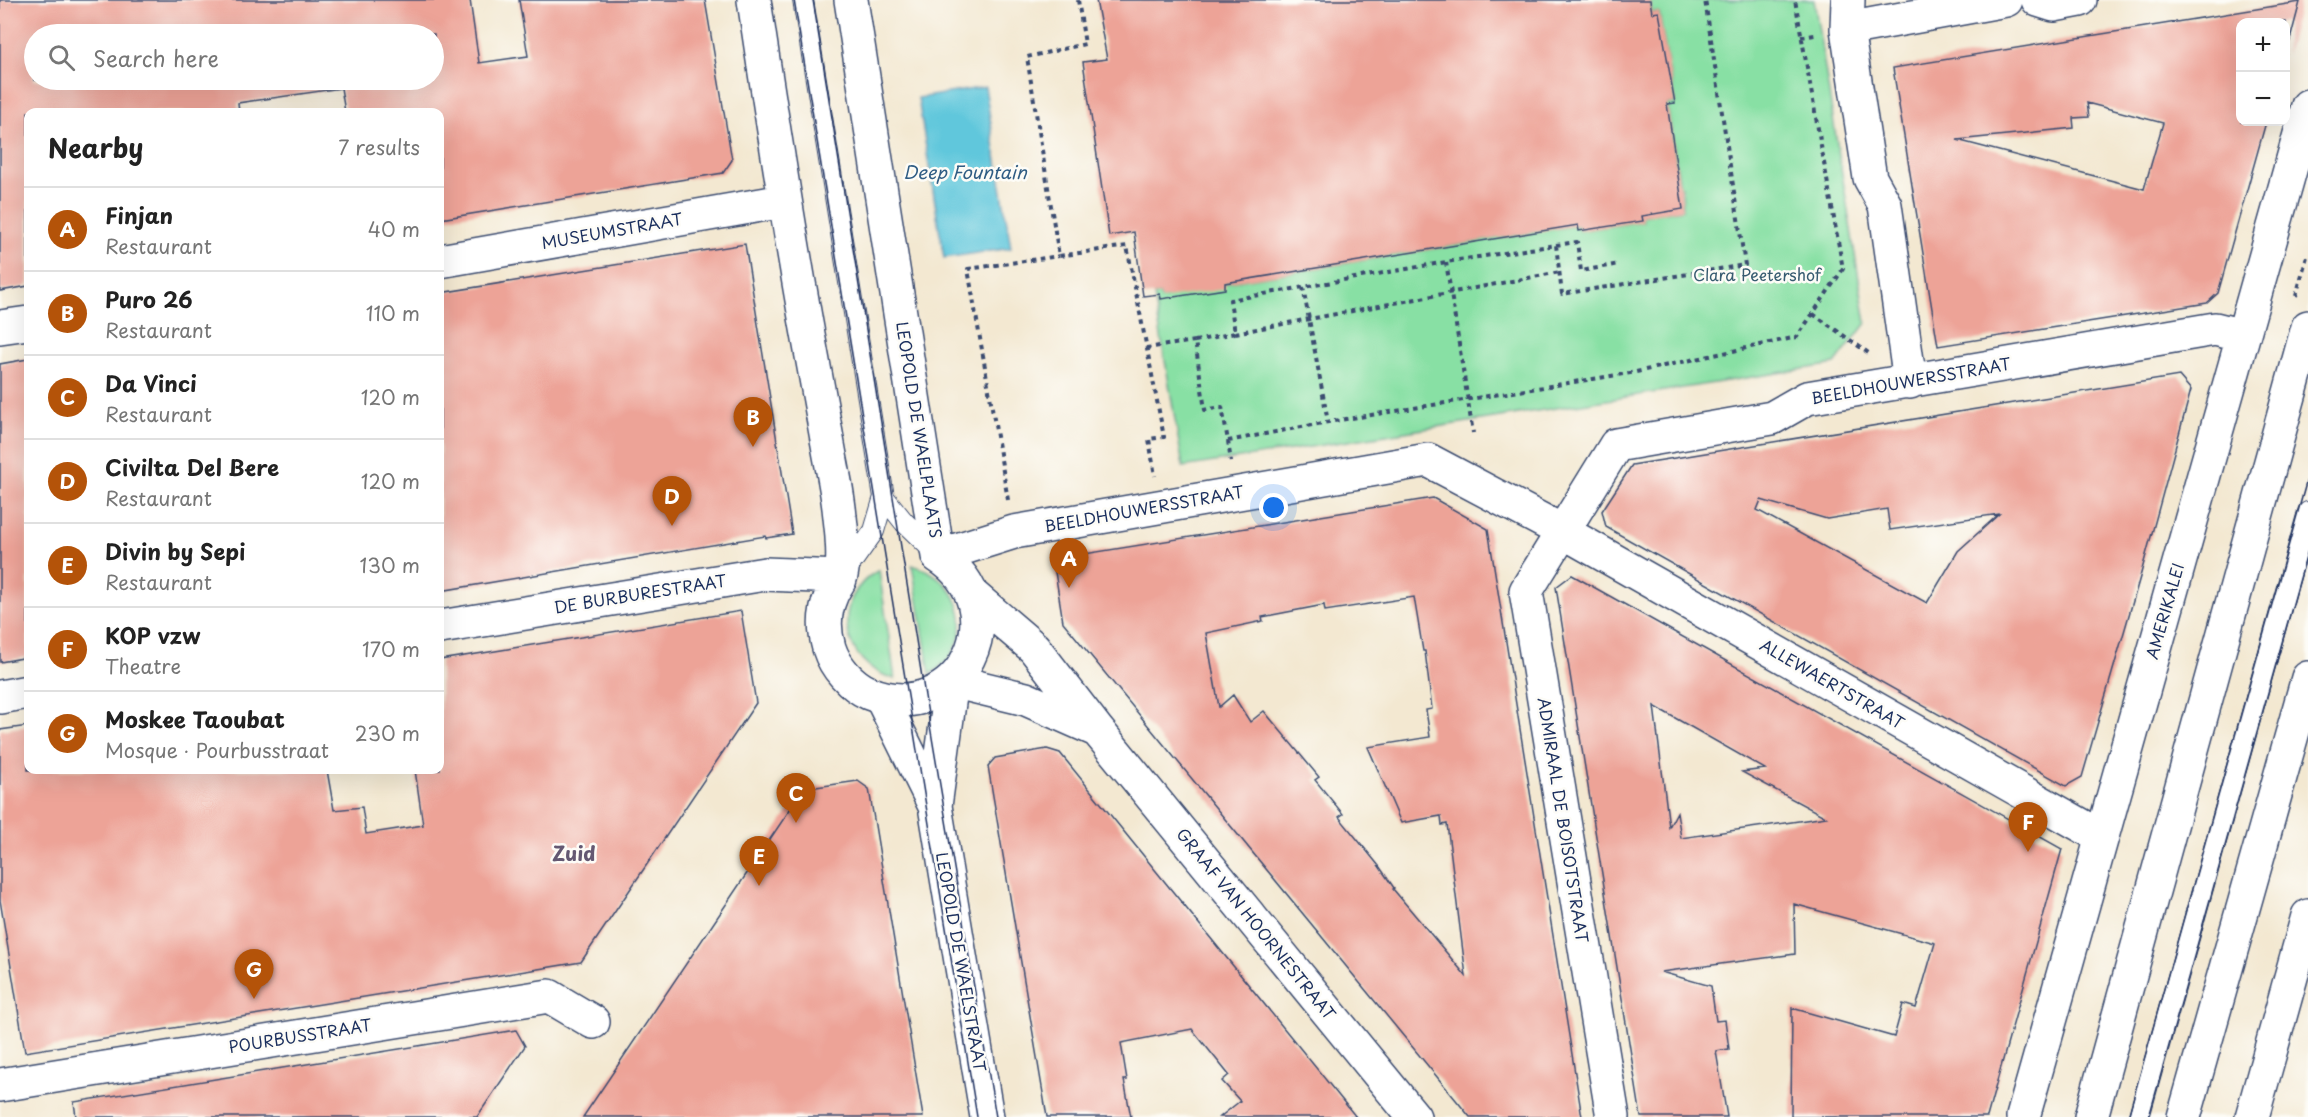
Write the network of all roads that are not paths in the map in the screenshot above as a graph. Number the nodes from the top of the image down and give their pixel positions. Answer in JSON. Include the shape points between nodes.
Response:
{"nodes":[{"id":1,"x":754,"y":0,"type":"edge"},
{"id":2,"x":803,"y":0,"type":"edge"},
{"id":3,"x":851,"y":0,"type":"edge"},
{"id":4,"x":2006,"y":0,"type":"edge"},
{"id":5,"x":2038,"y":0,"type":"edge"},
{"id":6,"x":2079,"y":0,"type":"edge"},
{"id":7,"x":1848,"y":14,"type":"edge"},
{"id":8,"x":2308,"y":106,"type":"edge"},
{"id":9,"x":784,"y":201,"type":"junction"},
{"id":10,"x":444,"y":260,"type":"edge"},
{"id":11,"x":24,"y":324,"type":"edge"},
{"id":12,"x":0,"y":327,"type":"edge"},
{"id":13,"x":2308,"y":327,"type":"edge"},
{"id":14,"x":2243,"y":336,"type":"junction"},
{"id":15,"x":1910,"y":382,"type":"junction"},
{"id":16,"x":884,"y":497,"type":"junction"},
{"id":17,"x":2308,"y":512,"type":"edge"},
{"id":18,"x":1562,"y":531,"type":"junction"},
{"id":19,"x":938,"y":555,"type":"junction"},
{"id":20,"x":840,"y":577,"type":"junction"},
{"id":21,"x":972,"y":595,"type":"junction"},
{"id":22,"x":444,"y":626,"type":"edge"},
{"id":23,"x":2308,"y":678,"type":"edge"},
{"id":24,"x":952,"y":681,"type":"junction"},
{"id":25,"x":24,"y":694,"type":"edge"},
{"id":26,"x":0,"y":697,"type":"edge"},
{"id":27,"x":881,"y":697,"type":"junction"},
{"id":28,"x":1098,"y":731,"type":"junction"},
{"id":29,"x":935,"y":806,"type":"junction"},
{"id":30,"x":2102,"y":837,"type":"junction"},
{"id":31,"x":2308,"y":915,"type":"edge"},
{"id":32,"x":2303,"y":954,"type":"edge"},
{"id":33,"x":593,"y":1022,"type":"dead end"},
{"id":34,"x":0,"y":1085,"type":"edge"},
{"id":35,"x":987,"y":1117,"type":"edge"},
{"id":36,"x":1414,"y":1117,"type":"edge"},
{"id":37,"x":1613,"y":1117,"type":"edge"},
{"id":38,"x":2023,"y":1117,"type":"edge"},
{"id":39,"x":2091,"y":1117,"type":"edge"},
{"id":40,"x":2139,"y":1117,"type":"edge"},
{"id":41,"x":2184,"y":1117,"type":"edge"},
{"id":42,"x":2252,"y":1117,"type":"edge"}],
"edges":[{"from":1,"to":9,"type":"street","name":"LEOPOLD DE WAELPLAATS"},
{"from":2,"to":16,"type":"lane"},
{"from":3,"to":19,"type":"street","name":"LEOPOLD DE WAELPLAATS"},
{"from":4,"to":7,"type":"street"},
{"from":5,"to":6,"type":"street","via":[[2054,5]]},
{"from":7,"to":15,"type":"street","via":[[1870,178],[1885,205]]},
{"from":8,"to":14,"type":"street","name":"AMERIKALEI"},
{"from":9,"to":10,"type":"street","name":"MUSEUMSTRAAT"},
{"from":9,"to":20,"type":"street","name":"LEOPOLD DE WAELPLAATS","via":[[841,517]]},
{"from":11,"to":12,"type":"street"},
{"from":13,"to":39,"type":"street"},
{"from":14,"to":15,"type":"street","name":"BEELDHOUWERSSTRAAT","via":[[2215,329]]},
{"from":14,"to":30,"type":"street","name":"AMERIKALEI"},
{"from":15,"to":18,"type":"street","name":"BEELDHOUWERSSTRAAT","via":[[1807,398],[1772,418],[1616,445]]},
{"from":16,"to":19,"type":"lane"},
{"from":16,"to":20,"type":"lane","via":[[874,531]]},
{"from":17,"to":40,"type":"lane"},
{"from":18,"to":19,"type":"street","name":"BEELDHOUWERSSTRAAT","via":[[1428,460],[1014,532]]},
{"from":18,"to":30,"type":"street","name":"ALLEWAERTSTRAAT"},
{"from":18,"to":37,"type":"street","name":"ADMIRAAL DE BOISOTSTRAAT","via":[[1526,591]]},
{"from":19,"to":21,"type":"street","name":"LEOPOLD DE WAELPLAATS","via":[[955,569]]},
{"from":20,"to":22,"type":"street","name":"DE BURBURESTRAAT","via":[[765,574]]},
{"from":20,"to":27,"type":"street","name":"LEOPOLD DE WAELPLAATS","via":[[826,616],[830,650],[850,680]]},
{"from":21,"to":24,"type":"street","name":"LEOPOLD DE WAELPLAATS","via":[[978,618],[977,636],[963,669]]},
{"from":21,"to":28,"type":"street","name":"GRAAF VAN HOORNESTRAAT","via":[[1034,648]]},
{"from":23,"to":41,"type":"street"},
{"from":24,"to":27,"type":"street","name":"LEOPOLD DE WAELPLAATS","via":[[925,696],[896,700]]},
{"from":24,"to":28,"type":"street","name":"GRAAF VAN HOORNESTRAAT","via":[[1026,699]]},
{"from":24,"to":29,"type":"street","name":"LEOPOLD DE WAELSTRAAT"},
{"from":25,"to":26,"type":"street"},
{"from":27,"to":29,"type":"street","name":"LEOPOLD DE WAELSTRAAT"},
{"from":28,"to":36,"type":"street","name":"GRAAF VAN HOORNESTRAAT"},
{"from":29,"to":35,"type":"street","name":"LEOPOLD DE WAELSTRAAT"},
{"from":30,"to":38,"type":"street","name":"AMERIKALEI"},
{"from":31,"to":32,"type":"street"},
{"from":32,"to":42,"type":"street"},
{"from":33,"to":34,"type":"street","name":"POURBUSSTRAAT","via":[[549,996]]}]}
